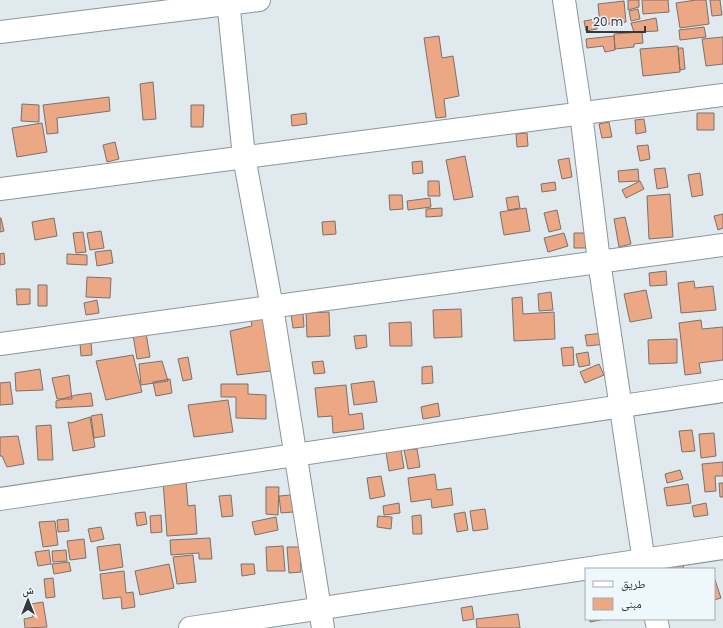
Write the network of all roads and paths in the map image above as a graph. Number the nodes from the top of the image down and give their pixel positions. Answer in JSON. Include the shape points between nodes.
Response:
{"nodes":[{"id":1,"x":259,"y":0,"type":"edge"},
{"id":2,"x":564,"y":0,"type":"edge"},
{"id":3,"x":228,"y":2,"type":"edge"},
{"id":4,"x":0,"y":32,"type":"edge"},
{"id":5,"x":723,"y":95,"type":"edge"},
{"id":6,"x":581,"y":113,"type":"junction"},
{"id":7,"x":244,"y":157,"type":"junction"},
{"id":8,"x":0,"y":189,"type":"edge"},
{"id":9,"x":723,"y":245,"type":"edge"},
{"id":10,"x":599,"y":261,"type":"junction"},
{"id":11,"x":272,"y":307,"type":"junction"},
{"id":12,"x":0,"y":344,"type":"edge"},
{"id":13,"x":723,"y":391,"type":"edge"},
{"id":14,"x":620,"y":405,"type":"junction"},
{"id":15,"x":295,"y":455,"type":"junction"},
{"id":16,"x":0,"y":499,"type":"edge"},
{"id":17,"x":723,"y":548,"type":"edge"},
{"id":18,"x":644,"y":565,"type":"edge"},
{"id":19,"x":626,"y":568,"type":"edge"},
{"id":20,"x":585,"y":575,"type":"edge"},
{"id":21,"x":322,"y":618,"type":"edge"},
{"id":22,"x":190,"y":628,"type":"edge"}],
"edges":[{"from":1,"to":3,"type":"street"},
{"from":2,"to":6,"type":"street"},
{"from":3,"to":4,"type":"street"},
{"from":3,"to":7,"type":"street"},
{"from":5,"to":6,"type":"street"},
{"from":6,"to":7,"type":"street"},
{"from":6,"to":10,"type":"street"},
{"from":7,"to":8,"type":"street"},
{"from":7,"to":11,"type":"street"},
{"from":9,"to":10,"type":"street"},
{"from":10,"to":11,"type":"street"},
{"from":10,"to":14,"type":"street"},
{"from":11,"to":12,"type":"street"},
{"from":11,"to":15,"type":"street"},
{"from":13,"to":14,"type":"street"},
{"from":14,"to":15,"type":"street"},
{"from":14,"to":18,"type":"street"},
{"from":15,"to":16,"type":"street"},
{"from":15,"to":21,"type":"street"},
{"from":17,"to":18,"type":"street"},
{"from":18,"to":19,"type":"street"},
{"from":20,"to":21,"type":"street"},
{"from":21,"to":22,"type":"street"}]}
